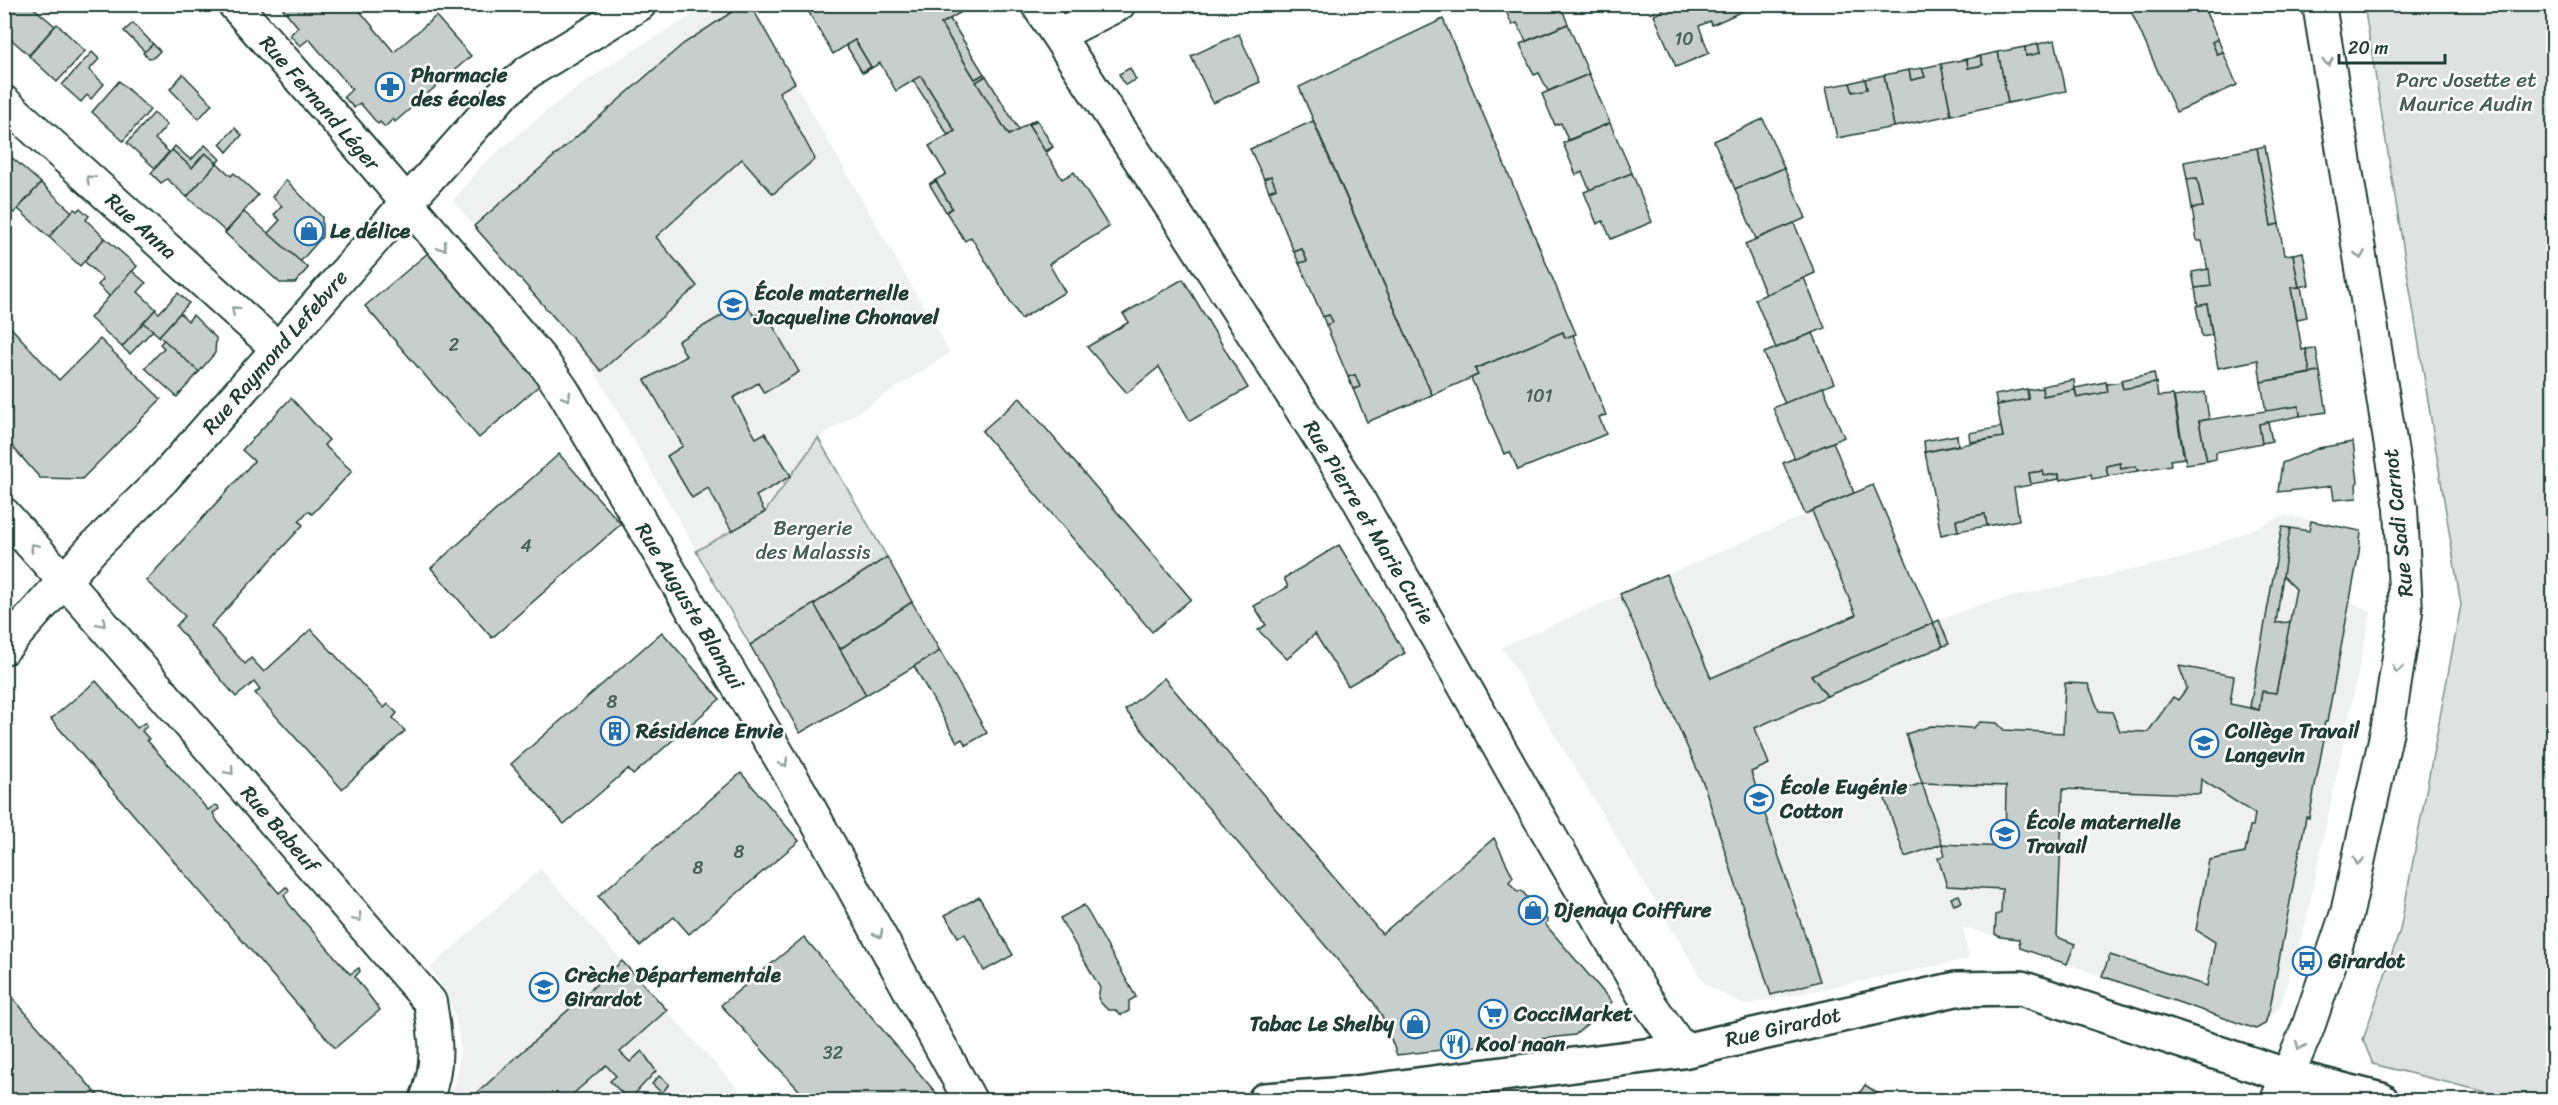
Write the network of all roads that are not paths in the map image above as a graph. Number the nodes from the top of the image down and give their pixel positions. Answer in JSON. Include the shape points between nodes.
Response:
{"nodes":[{"id":1,"x":234,"y":4,"type":"edge"},
{"id":2,"x":640,"y":4,"type":"edge"},
{"id":3,"x":1037,"y":4,"type":"edge"},
{"id":4,"x":1119,"y":4,"type":"edge"},
{"id":5,"x":2319,"y":4,"type":"edge"},
{"id":6,"x":1058,"y":35,"type":"junction"},
{"id":7,"x":4,"y":102,"type":"edge"},
{"id":8,"x":406,"y":202,"type":"junction"},
{"id":9,"x":278,"y":349,"type":"junction"},
{"id":10,"x":4,"y":514,"type":"edge"},
{"id":11,"x":63,"y":580,"type":"junction"},
{"id":12,"x":4,"y":648,"type":"edge"},
{"id":13,"x":1683,"y":1051,"type":"junction"},
{"id":14,"x":2283,"y":1088,"type":"edge"},
{"id":15,"x":426,"y":1101,"type":"edge"},
{"id":16,"x":970,"y":1101,"type":"edge"},
{"id":17,"x":1265,"y":1101,"type":"edge"},
{"id":18,"x":2381,"y":1101,"type":"edge"}],
"edges":[{"from":1,"to":8,"type":"street","name":"Rue Fernand Léger"},
{"from":2,"to":8,"type":"street","name":"Rue Raymond Lefebvre","via":[[528,72],[501,96]]},
{"from":3,"to":6,"type":"street","name":"Rue Pierre et Marie Curie"},
{"from":4,"to":6,"type":"street"},
{"from":5,"to":14,"type":"street","name":"Rue Sadi Carnot","one_way":true,"via":[[2401,508],[2406,612],[2388,726],[2347,913]]},
{"from":6,"to":13,"type":"street","name":"Rue Pierre et Marie Curie","via":[[1353,490],[1642,993]]},
{"from":9,"to":7,"type":"street","name":"Rue Anna","one_way":true},
{"from":8,"to":9,"type":"street","name":"Rue Raymond Lefebvre"},
{"from":8,"to":16,"type":"street","name":"Rue Auguste Blanqui","one_way":true,"via":[[562,389],[801,793]]},
{"from":9,"to":11,"type":"street","name":"Rue Raymond Lefebvre","via":[[163,479]]},
{"from":11,"to":10,"type":"street","name":"Rue Babeuf","one_way":true},
{"from":11,"to":12,"type":"street","name":"Rue Raymond Lefebvre"},
{"from":11,"to":15,"type":"street","name":"Rue Babeuf","one_way":true,"via":[[430,1002],[437,1043],[435,1079]]},
{"from":13,"to":14,"type":"street","name":"Rue Girardot","via":[[1956,988],[2021,988]]},
{"from":13,"to":17,"type":"street","name":"Rue Girardot"},
{"from":14,"to":18,"type":"street","name":"Rue Girardot"}]}
